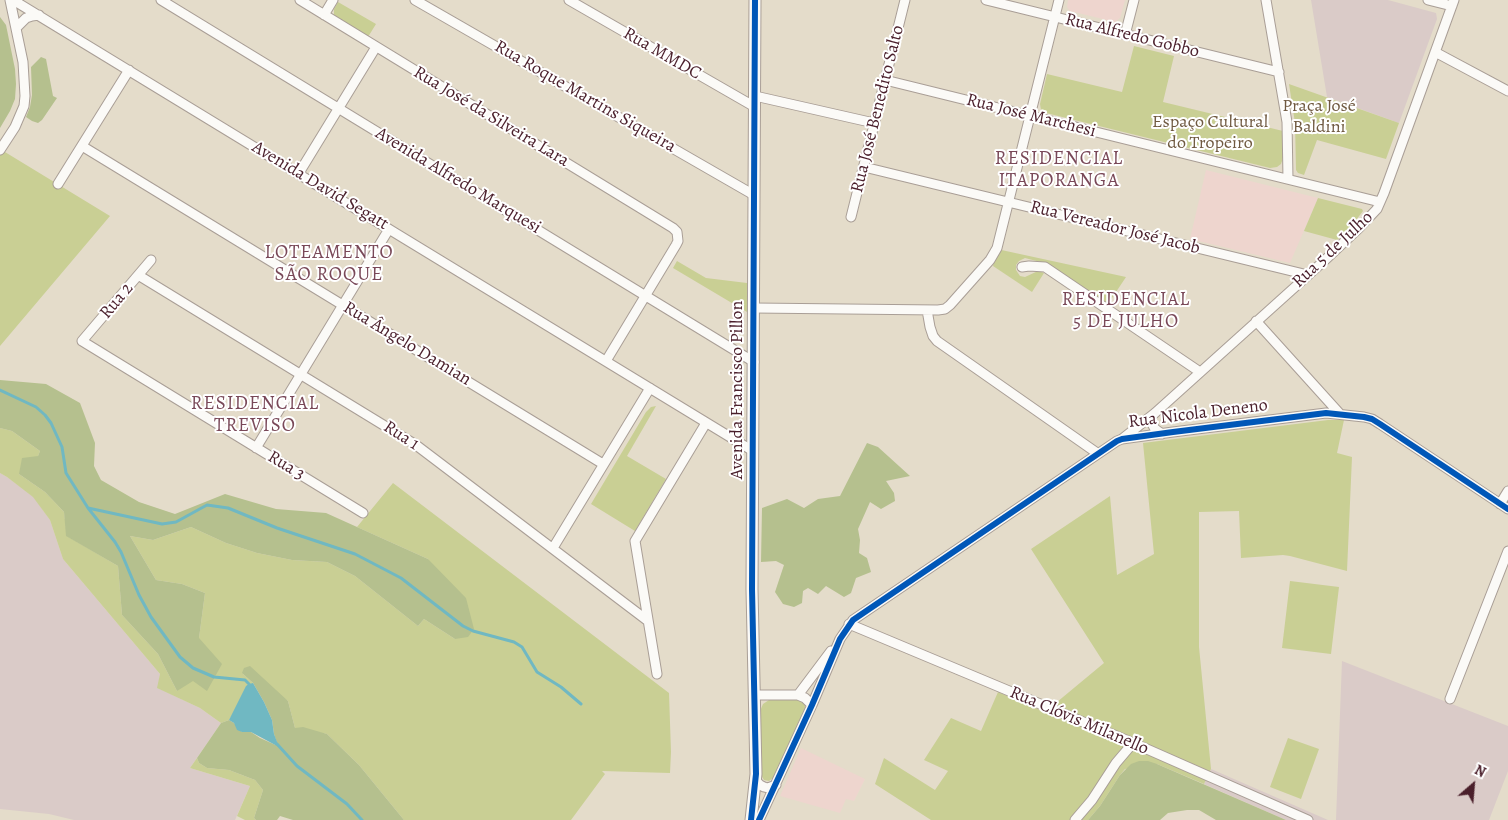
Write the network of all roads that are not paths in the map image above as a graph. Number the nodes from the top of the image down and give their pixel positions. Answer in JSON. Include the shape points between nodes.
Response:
{"nodes":[{"id":1,"x":12,"y":0,"type":"edge"},
{"id":2,"x":161,"y":0,"type":"edge"},
{"id":3,"x":300,"y":0,"type":"edge"},
{"id":4,"x":333,"y":0,"type":"edge"},
{"id":5,"x":415,"y":0,"type":"edge"},
{"id":6,"x":569,"y":0,"type":"edge"},
{"id":7,"x":755,"y":0,"type":"edge"},
{"id":8,"x":905,"y":0,"type":"edge"},
{"id":9,"x":986,"y":0,"type":"edge"},
{"id":10,"x":1059,"y":0,"type":"edge"},
{"id":11,"x":1134,"y":0,"type":"edge"},
{"id":12,"x":1266,"y":0,"type":"edge"},
{"id":13,"x":1428,"y":0,"type":"edge"},
{"id":14,"x":1453,"y":3,"type":"edge"},
{"id":15,"x":324,"y":15,"type":"junction"},
{"id":16,"x":39,"y":16,"type":"junction"},
{"id":17,"x":1055,"y":17,"type":"junction"},
{"id":18,"x":16,"y":28,"type":"junction"},
{"id":19,"x":1125,"y":34,"type":"junction"},
{"id":20,"x":376,"y":47,"type":"junction"},
{"id":21,"x":1435,"y":52,"type":"junction"},
{"id":22,"x":128,"y":70,"type":"junction"},
{"id":23,"x":1278,"y":72,"type":"junction"},
{"id":24,"x":885,"y":80,"type":"junction"},
{"id":25,"x":1508,"y":91,"type":"edge"},
{"id":26,"x":755,"y":102,"type":"junction"},
{"id":27,"x":339,"y":109,"type":"junction"},
{"id":28,"x":1030,"y":116,"type":"junction"},
{"id":29,"x":874,"y":123,"type":"junction"},
{"id":30,"x":82,"y":146,"type":"junction"},
{"id":31,"x":0,"y":150,"type":"edge"},
{"id":32,"x":864,"y":167,"type":"junction"},
{"id":33,"x":299,"y":173,"type":"junction"},
{"id":34,"x":1288,"y":179,"type":"junction"},
{"id":35,"x":58,"y":184,"type":"dead end"},
{"id":36,"x":754,"y":195,"type":"junction"},
{"id":37,"x":1009,"y":202,"type":"junction"},
{"id":38,"x":1380,"y":202,"type":"junction"},
{"id":39,"x":851,"y":217,"type":"dead end"},
{"id":40,"x":390,"y":229,"type":"junction"},
{"id":41,"x":151,"y":260,"type":"dead end"},
{"id":42,"x":1022,"y":267,"type":"dead end"},
{"id":43,"x":138,"y":275,"type":"junction"},
{"id":44,"x":1308,"y":275,"type":"junction"},
{"id":45,"x":645,"y":296,"type":"junction"},
{"id":46,"x":343,"y":305,"type":"junction"},
{"id":47,"x":754,"y":308,"type":"junction"},
{"id":48,"x":927,"y":310,"type":"junction"},
{"id":49,"x":1256,"y":321,"type":"junction"},
{"id":50,"x":82,"y":341,"type":"joint"},
{"id":51,"x":606,"y":361,"type":"junction"},
{"id":52,"x":754,"y":362,"type":"junction"},
{"id":53,"x":1200,"y":372,"type":"junction"},
{"id":54,"x":301,"y":374,"type":"junction"},
{"id":55,"x":650,"y":388,"type":"junction"},
{"id":56,"x":1340,"y":414,"type":"junction"},
{"id":57,"x":1149,"y":417,"type":"junction"},
{"id":58,"x":706,"y":423,"type":"junction"},
{"id":59,"x":1161,"y":433,"type":"junction"},
{"id":60,"x":1149,"y":436,"type":"junction"},
{"id":61,"x":1122,"y":439,"type":"junction"},
{"id":62,"x":256,"y":448,"type":"junction"},
{"id":63,"x":753,"y":451,"type":"junction"},
{"id":64,"x":1097,"y":453,"type":"junction"},
{"id":65,"x":604,"y":464,"type":"junction"},
{"id":66,"x":1508,"y":491,"type":"edge"},
{"id":67,"x":1504,"y":507,"type":"edge"},
{"id":68,"x":362,"y":513,"type":"dead end"},
{"id":69,"x":553,"y":548,"type":"junction"},
{"id":70,"x":1508,"y":551,"type":"edge"},
{"id":71,"x":648,"y":621,"type":"junction"},
{"id":72,"x":849,"y":624,"type":"junction"},
{"id":73,"x":840,"y":639,"type":"junction"},
{"id":74,"x":657,"y":674,"type":"dead end"},
{"id":75,"x":754,"y":695,"type":"junction"},
{"id":76,"x":798,"y":695,"type":"junction"},
{"id":77,"x":1450,"y":699,"type":"dead end"},
{"id":78,"x":812,"y":705,"type":"junction"},
{"id":79,"x":1133,"y":743,"type":"junction"},
{"id":80,"x":755,"y":780,"type":"junction"},
{"id":81,"x":776,"y":785,"type":"junction"},
{"id":82,"x":751,"y":820,"type":"edge"},
{"id":83,"x":759,"y":820,"type":"edge"},
{"id":84,"x":1075,"y":820,"type":"edge"},
{"id":85,"x":1308,"y":820,"type":"edge"}],
"edges":[{"from":1,"to":16,"type":"street","name":"Avenida David Segatt"},
{"from":1,"to":18,"type":"street"},
{"from":2,"to":27,"type":"street","name":"Avenida Alfredo Marquesi"},
{"from":3,"to":15,"type":"street","name":"Rua José da Silveira Lara"},
{"from":4,"to":15,"type":"street"},
{"from":5,"to":36,"type":"street","name":"Rua Roque Martins Siqueira"},
{"from":6,"to":26,"type":"street","name":"Rua MMDC"},
{"from":7,"to":26,"type":"main road","name":"Avenida Francisco Pillon"},
{"from":8,"to":24,"type":"street","name":"Rua José Benedito Salto"},
{"from":9,"to":17,"type":"street","name":"Rua Alfredo Gobbo"},
{"from":10,"to":17,"type":"street"},
{"from":11,"to":19,"type":"street"},
{"from":12,"to":23,"type":"street"},
{"from":13,"to":14,"type":"street"},
{"from":14,"to":21,"type":"street","name":"Rua 5 de Julho"},
{"from":15,"to":20,"type":"street","name":"Rua José da Silveira Lara"},
{"from":16,"to":18,"type":"street","via":[[26,18]]},
{"from":16,"to":22,"type":"street","name":"Avenida David Segatt"},
{"from":17,"to":19,"type":"street","name":"Rua Alfredo Gobbo"},
{"from":17,"to":28,"type":"street"},
{"from":18,"to":31,"type":"street","via":[[25,75],[24,106]]},
{"from":19,"to":23,"type":"street","name":"Rua Alfredo Gobbo"},
{"from":20,"to":27,"type":"street"},
{"from":20,"to":45,"type":"street","name":"Rua José da Silveira Lara","via":[[673,228],[679,236],[676,245]]},
{"from":21,"to":25,"type":"street"},
{"from":21,"to":38,"type":"street","name":"Rua 5 de Julho"},
{"from":22,"to":30,"type":"street"},
{"from":22,"to":33,"type":"street","name":"Avenida David Segatt"},
{"from":23,"to":34,"type":"street","via":[[1287,122]]},
{"from":24,"to":28,"type":"street","name":"Rua José Marchesi"},
{"from":24,"to":29,"type":"street","name":"Rua José Benedito Salto"},
{"from":26,"to":29,"type":"street","name":"Rua MMDC"},
{"from":26,"to":36,"type":"main road","name":"Avenida Francisco Pillon"},
{"from":27,"to":33,"type":"street"},
{"from":27,"to":45,"type":"street","name":"Avenida Alfredo Marquesi"},
{"from":28,"to":34,"type":"street","name":"Rua José Marchesi"},
{"from":28,"to":37,"type":"street"},
{"from":29,"to":32,"type":"street","name":"Rua José Benedito Salto"},
{"from":30,"to":35,"type":"street"},
{"from":30,"to":46,"type":"street","name":"Rua Ângelo Damian"},
{"from":32,"to":37,"type":"street","name":"Rua Vereador José Jacob"},
{"from":32,"to":39,"type":"street","name":"Rua José Benedito Salto"},
{"from":33,"to":40,"type":"street","name":"Avenida David Segatt"},
{"from":34,"to":38,"type":"street","name":"Rua José Marchesi"},
{"from":36,"to":47,"type":"main road","name":"Avenida Francisco Pillon"},
{"from":37,"to":44,"type":"street","name":"Rua Vereador José Jacob"},
{"from":37,"to":48,"type":"street","via":[[997,248],[990,260],[945,309]]},
{"from":38,"to":44,"type":"street","name":"Rua 5 de Julho","via":[[1359,228]]},
{"from":40,"to":46,"type":"street"},
{"from":40,"to":51,"type":"street","name":"Avenida David Segatt"},
{"from":41,"to":43,"type":"street","name":"Rua 2"},
{"from":42,"to":53,"type":"street","via":[[1045,267]]},
{"from":43,"to":50,"type":"street","name":"Rua 2"},
{"from":43,"to":54,"type":"street","name":"Rua 1"},
{"from":44,"to":49,"type":"street","name":"Rua 5 de Julho"},
{"from":45,"to":51,"type":"street"},
{"from":45,"to":52,"type":"street","name":"Avenida Alfredo Marquesi"},
{"from":46,"to":54,"type":"street"},
{"from":46,"to":65,"type":"street","name":"Rua Ângelo Damian"},
{"from":47,"to":48,"type":"street"},
{"from":47,"to":52,"type":"main road","name":"Avenida Francisco Pillon"},
{"from":48,"to":64,"type":"street","via":[[937,341]]},
{"from":49,"to":53,"type":"street","name":"Rua 5 de Julho"},
{"from":49,"to":56,"type":"street"},
{"from":50,"to":62,"type":"street","name":"Rua 3"},
{"from":51,"to":55,"type":"street","name":"Avenida David Segatt"},
{"from":52,"to":63,"type":"main road","name":"Avenida Francisco Pillon"},
{"from":53,"to":57,"type":"street","name":"Rua 5 de Julho"},
{"from":54,"to":62,"type":"street"},
{"from":54,"to":69,"type":"street","name":"Rua 1","via":[[416,445]]},
{"from":55,"to":58,"type":"street","name":"Avenida David Segatt"},
{"from":55,"to":65,"type":"street"},
{"from":56,"to":59,"type":"street","name":"Rua Nicola Deneno"},
{"from":56,"to":67,"type":"street","name":"Rua Nicola Deneno","via":[[1376,421]]},
{"from":57,"to":59,"type":"street"},
{"from":57,"to":60,"type":"street","via":[[1144,427]]},
{"from":57,"to":61,"type":"street","name":"Rua 5 de Julho"},
{"from":58,"to":63,"type":"street","name":"Avenida David Segatt"},
{"from":58,"to":71,"type":"street","via":[[635,541]]},
{"from":59,"to":60,"type":"street","name":"Rua Nicola Deneno"},
{"from":60,"to":61,"type":"street","name":"Rua Nicola Deneno"},
{"from":61,"to":64,"type":"street","name":"Rua Nicola Deneno"},
{"from":62,"to":68,"type":"street","name":"Rua 3"},
{"from":63,"to":75,"type":"main road","name":"Avenida Francisco Pillon"},
{"from":64,"to":72,"type":"street","name":"Rua Nicola Deneno"},
{"from":65,"to":69,"type":"street"},
{"from":66,"to":67,"type":"street"},
{"from":69,"to":71,"type":"street","name":"Rua 1"},
{"from":70,"to":77,"type":"street"},
{"from":71,"to":74,"type":"street"},
{"from":72,"to":73,"type":"street","name":"Rua Nicola Deneno"},
{"from":72,"to":79,"type":"street","name":"Rua Clóvis Milanello"},
{"from":73,"to":76,"type":"street"},
{"from":73,"to":78,"type":"street"},
{"from":75,"to":76,"type":"street"},
{"from":75,"to":80,"type":"main road","name":"Avenida Francisco Pillon"},
{"from":76,"to":78,"type":"street"},
{"from":78,"to":81,"type":"street"},
{"from":79,"to":84,"type":"street"},
{"from":79,"to":85,"type":"street","name":"Rua Clóvis Milanello"},
{"from":80,"to":81,"type":"street","via":[[764,787]]},
{"from":80,"to":82,"type":"main road","name":"Avenida Francisco Pillon"},
{"from":81,"to":83,"type":"street"}]}
